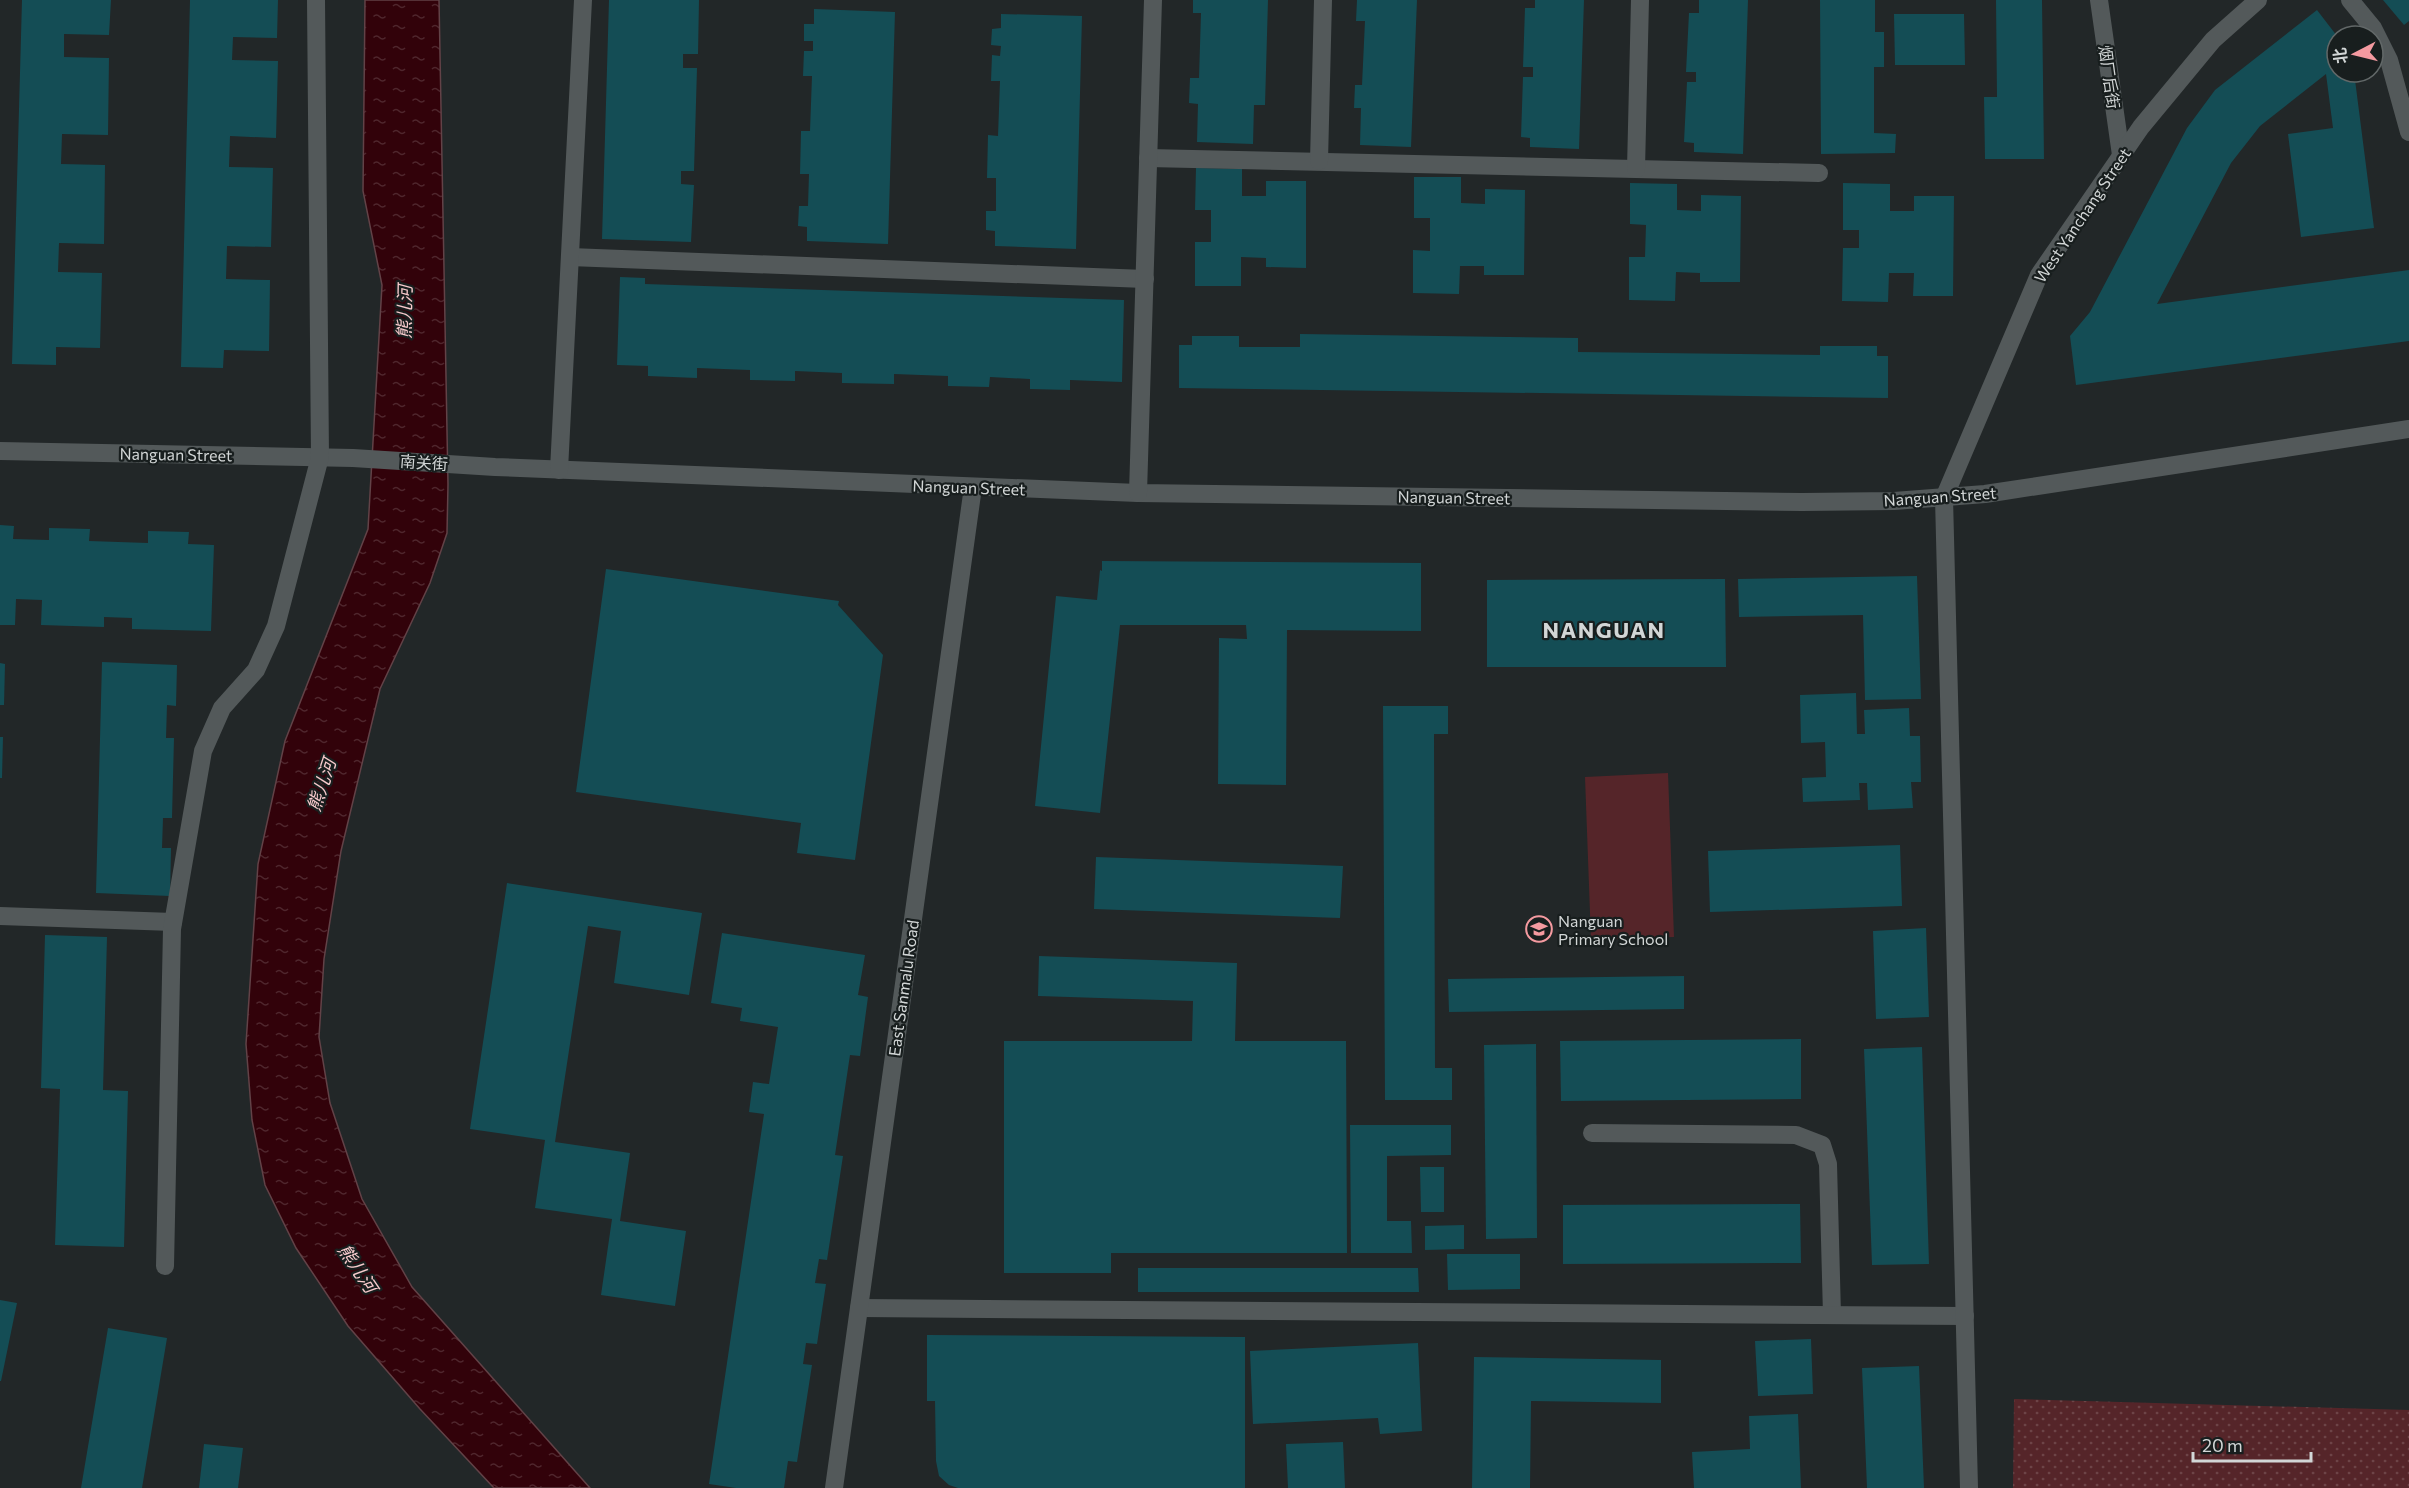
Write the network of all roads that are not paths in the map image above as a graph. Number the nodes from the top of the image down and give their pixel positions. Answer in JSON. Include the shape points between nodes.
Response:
{"nodes":[{"id":1,"x":316,"y":0,"type":"edge"},
{"id":2,"x":583,"y":0,"type":"edge"},
{"id":3,"x":1153,"y":0,"type":"edge"},
{"id":4,"x":1323,"y":0,"type":"edge"},
{"id":5,"x":1640,"y":0,"type":"edge"},
{"id":6,"x":2099,"y":0,"type":"edge"},
{"id":7,"x":2258,"y":0,"type":"edge"},
{"id":8,"x":2350,"y":0,"type":"edge"},
{"id":9,"x":2409,"y":132,"type":"edge"},
{"id":10,"x":2121,"y":155,"type":"junction"},
{"id":11,"x":1148,"y":158,"type":"junction"},
{"id":12,"x":1319,"y":162,"type":"junction"},
{"id":13,"x":1636,"y":169,"type":"junction"},
{"id":14,"x":1819,"y":173,"type":"dead end"},
{"id":15,"x":570,"y":257,"type":"junction"},
{"id":16,"x":1145,"y":279,"type":"junction"},
{"id":17,"x":2409,"y":429,"type":"edge"},
{"id":18,"x":0,"y":451,"type":"edge"},
{"id":19,"x":320,"y":457,"type":"junction"},
{"id":20,"x":353,"y":458,"type":"joint"},
{"id":21,"x":495,"y":467,"type":"joint"},
{"id":22,"x":560,"y":470,"type":"junction"},
{"id":23,"x":973,"y":487,"type":"junction"},
{"id":24,"x":1138,"y":493,"type":"junction"},
{"id":25,"x":1944,"y":498,"type":"junction"},
{"id":26,"x":0,"y":916,"type":"edge"},
{"id":27,"x":173,"y":922,"type":"junction"},
{"id":28,"x":1592,"y":1133,"type":"dead end"},
{"id":29,"x":165,"y":1266,"type":"dead end"},
{"id":30,"x":859,"y":1308,"type":"junction"},
{"id":31,"x":1832,"y":1315,"type":"junction"},
{"id":32,"x":1965,"y":1316,"type":"junction"},
{"id":33,"x":834,"y":1488,"type":"edge"},
{"id":34,"x":1969,"y":1488,"type":"edge"}],
"edges":[{"from":1,"to":19,"type":"street"},
{"from":2,"to":15,"type":"street"},
{"from":3,"to":11,"type":"street"},
{"from":4,"to":12,"type":"street"},
{"from":5,"to":13,"type":"street"},
{"from":6,"to":10,"type":"street","name":"烟厂后街"},
{"from":7,"to":10,"type":"street","name":"West Yanchang Street","via":[[2212,40]]},
{"from":8,"to":9,"type":"street","via":[[2373,28],[2389,60]]},
{"from":10,"to":25,"type":"street","name":"West Yanchang Street","via":[[2039,275]]},
{"from":11,"to":12,"type":"street"},
{"from":11,"to":16,"type":"street"},
{"from":12,"to":13,"type":"street"},
{"from":13,"to":14,"type":"street"},
{"from":15,"to":16,"type":"street"},
{"from":15,"to":22,"type":"street"},
{"from":16,"to":24,"type":"street"},
{"from":17,"to":25,"type":"street","name":"Nanguan Street"},
{"from":18,"to":19,"type":"street","name":"Nanguan Street"},
{"from":19,"to":20,"type":"street","name":"Nanguan Street"},
{"from":19,"to":27,"type":"street","via":[[276,626],[256,670],[222,708],[203,751]]},
{"from":20,"to":21,"type":"street","name":"南关街"},
{"from":21,"to":22,"type":"street","name":"Nanguan Street"},
{"from":22,"to":23,"type":"street","name":"Nanguan Street"},
{"from":23,"to":24,"type":"street","name":"Nanguan Street"},
{"from":23,"to":30,"type":"street","name":"East Sanmalu Road"},
{"from":24,"to":25,"type":"street","name":"Nanguan Street","via":[[1802,502]]},
{"from":25,"to":32,"type":"street"},
{"from":26,"to":27,"type":"street"},
{"from":27,"to":29,"type":"street"},
{"from":28,"to":31,"type":"street","via":[[1796,1135],[1822,1144],[1828,1164]]},
{"from":30,"to":31,"type":"street"},
{"from":30,"to":33,"type":"street","name":"East Sanmalu Road"},
{"from":31,"to":32,"type":"street"},
{"from":32,"to":34,"type":"street"}]}
